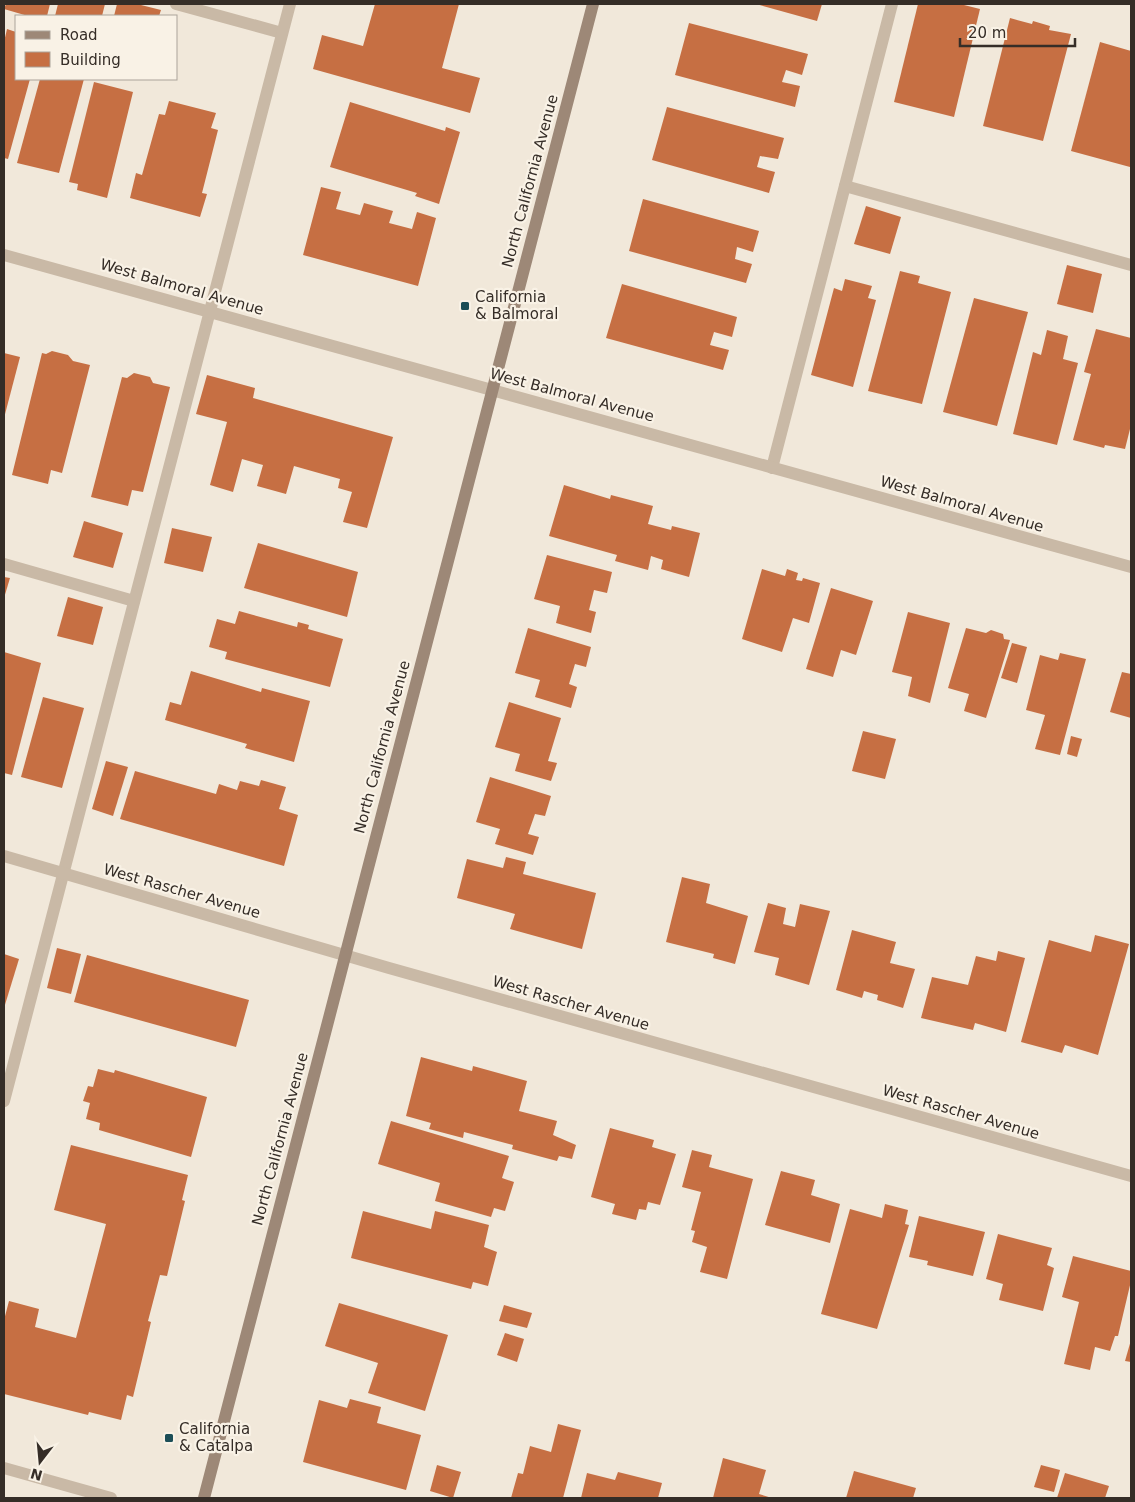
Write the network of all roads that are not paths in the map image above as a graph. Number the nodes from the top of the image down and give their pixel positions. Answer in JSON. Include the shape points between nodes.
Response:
{"nodes":[{"id":1,"x":176,"y":4,"type":"edge"},
{"id":2,"x":290,"y":4,"type":"edge"},
{"id":3,"x":593,"y":4,"type":"edge"},
{"id":4,"x":892,"y":4,"type":"edge"},
{"id":5,"x":282,"y":33,"type":"junction"},
{"id":6,"x":845,"y":186,"type":"junction"},
{"id":7,"x":4,"y":255,"type":"edge"},
{"id":8,"x":1131,"y":265,"type":"edge"},
{"id":9,"x":210,"y":312,"type":"junction"},
{"id":10,"x":492,"y":390,"type":"junction"},
{"id":11,"x":772,"y":468,"type":"junction"},
{"id":12,"x":4,"y":564,"type":"edge"},
{"id":13,"x":1131,"y":567,"type":"edge"},
{"id":14,"x":134,"y":601,"type":"junction"},
{"id":15,"x":4,"y":856,"type":"edge"},
{"id":16,"x":63,"y":872,"type":"junction"},
{"id":17,"x":345,"y":956,"type":"junction"},
{"id":18,"x":4,"y":1101,"type":"edge"},
{"id":19,"x":1131,"y":1176,"type":"edge"},
{"id":20,"x":4,"y":1468,"type":"edge"},
{"id":21,"x":111,"y":1498,"type":"edge"},
{"id":22,"x":204,"y":1498,"type":"edge"}],
"edges":[{"from":1,"to":5,"type":"street"},
{"from":2,"to":5,"type":"street"},
{"from":3,"to":10,"type":"main road","name":"North California Avenue"},
{"from":4,"to":6,"type":"street"},
{"from":5,"to":9,"type":"street"},
{"from":6,"to":8,"type":"street"},
{"from":6,"to":11,"type":"street"},
{"from":7,"to":9,"type":"street","name":"West Balmoral Avenue"},
{"from":9,"to":10,"type":"street","name":"West Balmoral Avenue"},
{"from":9,"to":14,"type":"street"},
{"from":10,"to":11,"type":"street","name":"West Balmoral Avenue"},
{"from":10,"to":17,"type":"main road","name":"North California Avenue"},
{"from":11,"to":13,"type":"street","name":"West Balmoral Avenue"},
{"from":12,"to":14,"type":"street"},
{"from":14,"to":16,"type":"street"},
{"from":15,"to":16,"type":"street","name":"West Rascher Avenue"},
{"from":16,"to":17,"type":"street","name":"West Rascher Avenue"},
{"from":16,"to":18,"type":"street"},
{"from":17,"to":19,"type":"street","name":"West Rascher Avenue"},
{"from":17,"to":22,"type":"main road","name":"North California Avenue"},
{"from":20,"to":21,"type":"street"}]}
